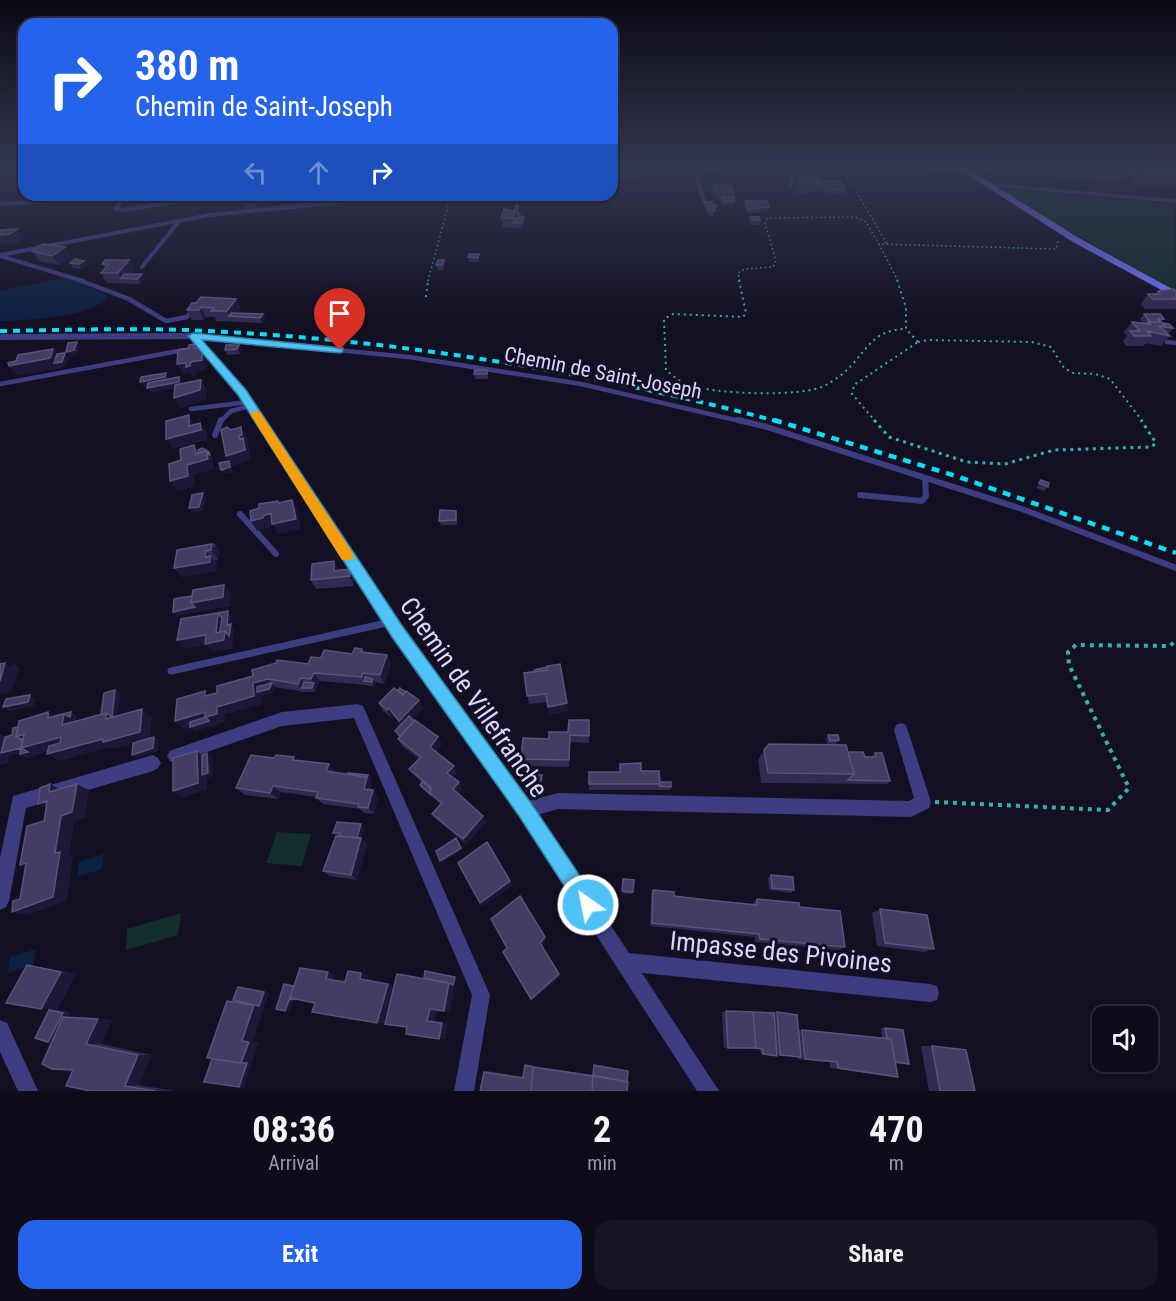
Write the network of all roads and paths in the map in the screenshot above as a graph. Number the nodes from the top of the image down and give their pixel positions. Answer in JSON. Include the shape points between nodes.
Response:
{"nodes":[{"id":1,"x":190,"y":219,"type":"edge"},
{"id":2,"x":444,"y":219,"type":"edge"},
{"id":3,"x":767,"y":219,"type":"edge"},
{"id":4,"x":859,"y":219,"type":"edge"},
{"id":5,"x":872,"y":219,"type":"edge"},
{"id":6,"x":1042,"y":219,"type":"edge"},
{"id":7,"x":179,"y":221,"type":"junction"},
{"id":8,"x":1057,"y":237,"type":"dead end"},
{"id":9,"x":879,"y":244,"type":"junction"},
{"id":10,"x":887,"y":244,"type":"junction"},
{"id":11,"x":0,"y":256,"type":"edge"},
{"id":12,"x":142,"y":267,"type":"dead end"},
{"id":13,"x":1176,"y":295,"type":"edge"},
{"id":14,"x":426,"y":297,"type":"dead end"},
{"id":15,"x":192,"y":311,"type":"edge"},
{"id":16,"x":906,"y":329,"type":"junction"},
{"id":17,"x":0,"y":337,"type":"edge"},
{"id":18,"x":198,"y":341,"type":"junction"},
{"id":19,"x":918,"y":342,"type":"junction"},
{"id":20,"x":1167,"y":342,"type":"edge"},
{"id":21,"x":1176,"y":343,"type":"edge"},
{"id":22,"x":0,"y":384,"type":"edge"},
{"id":23,"x":249,"y":404,"type":"junction"},
{"id":24,"x":191,"y":409,"type":"dead end"},
{"id":25,"x":215,"y":435,"type":"dead end"},
{"id":26,"x":926,"y":478,"type":"junction"},
{"id":27,"x":860,"y":495,"type":"dead end"},
{"id":28,"x":240,"y":514,"type":"dead end"},
{"id":29,"x":276,"y":554,"type":"dead end"},
{"id":30,"x":1176,"y":568,"type":"edge"},
{"id":31,"x":391,"y":622,"type":"junction"},
{"id":32,"x":1176,"y":640,"type":"edge"},
{"id":33,"x":171,"y":671,"type":"dead end"},
{"id":34,"x":900,"y":730,"type":"dead end"},
{"id":35,"x":176,"y":756,"type":"edge"},
{"id":36,"x":153,"y":763,"type":"dead end"},
{"id":37,"x":923,"y":801,"type":"junction"},
{"id":38,"x":525,"y":810,"type":"junction"},
{"id":39,"x":0,"y":901,"type":"edge"},
{"id":40,"x":626,"y":962,"type":"junction"},
{"id":41,"x":930,"y":993,"type":"dead end"},
{"id":42,"x":0,"y":1030,"type":"edge"},
{"id":43,"x":28,"y":1091,"type":"edge"},
{"id":44,"x":464,"y":1091,"type":"edge"},
{"id":45,"x":710,"y":1091,"type":"edge"}],
"edges":[{"from":1,"to":7,"type":"street"},
{"from":2,"to":14,"type":"path"},
{"from":3,"to":16,"type":"path","via":[[765,223],[776,261],[773,267],[738,273],[746,312],[743,317],[673,314],[664,319],[666,370],[677,380],[697,387],[806,392],[821,388],[852,365],[860,352],[885,333],[895,328]]},
{"from":4,"to":9,"type":"path","via":[[866,222]]},
{"from":5,"to":10,"type":"path"},
{"from":6,"to":13,"type":"street"},
{"from":7,"to":11,"type":"street"},
{"from":7,"to":12,"type":"lane"},
{"from":8,"to":10,"type":"path","via":[[1056,249]]},
{"from":9,"to":10,"type":"path"},
{"from":9,"to":16,"type":"path","via":[[909,317]]},
{"from":11,"to":15,"type":"lane","via":[[76,278],[129,299],[166,321],[188,317]]},
{"from":16,"to":19,"type":"path"},
{"from":17,"to":18,"type":"street","name":"Chemin de Saint-Joseph"},
{"from":18,"to":22,"type":"lane"},
{"from":18,"to":23,"type":"street","name":"Chemin de Villefranche"},
{"from":18,"to":26,"type":"lane","name":"Chemin de Saint-Joseph","via":[[409,357],[581,384],[767,427]]},
{"from":19,"to":19,"type":"path","via":[[854,385],[852,394],[889,437],[967,462],[1005,464],[1054,450],[1151,447],[1156,443],[1110,379],[1073,373],[1064,368],[1051,347],[1032,342]]},
{"from":20,"to":21,"type":"lane"},
{"from":23,"to":24,"type":"lane"},
{"from":23,"to":25,"type":"lane","via":[[224,413]]},
{"from":23,"to":31,"type":"street","name":"Chemin de Villefranche"},
{"from":26,"to":27,"type":"lane","via":[[926,496],[922,501]]},
{"from":26,"to":30,"type":"lane","name":"Chemin de Saint-Joseph","via":[[1022,509]]},
{"from":28,"to":29,"type":"lane"},
{"from":31,"to":33,"type":"lane"},
{"from":31,"to":38,"type":"street","name":"Chemin de Villefranche"},
{"from":32,"to":37,"type":"path","via":[[1162,646],[1076,645],[1068,652],[1069,665],[1129,788],[1108,810]]},
{"from":34,"to":37,"type":"street"},
{"from":35,"to":44,"type":"street","via":[[282,719],[358,711],[481,995]]},
{"from":36,"to":39,"type":"street","via":[[19,802]]},
{"from":37,"to":38,"type":"street","via":[[911,809],[558,801]]},
{"from":38,"to":40,"type":"street","name":"Chemin de Villefranche"},
{"from":40,"to":41,"type":"street","name":"Impasse des Pivoines"},
{"from":40,"to":45,"type":"street","name":"Chemin de Villefranche"},
{"from":42,"to":43,"type":"street"}]}
